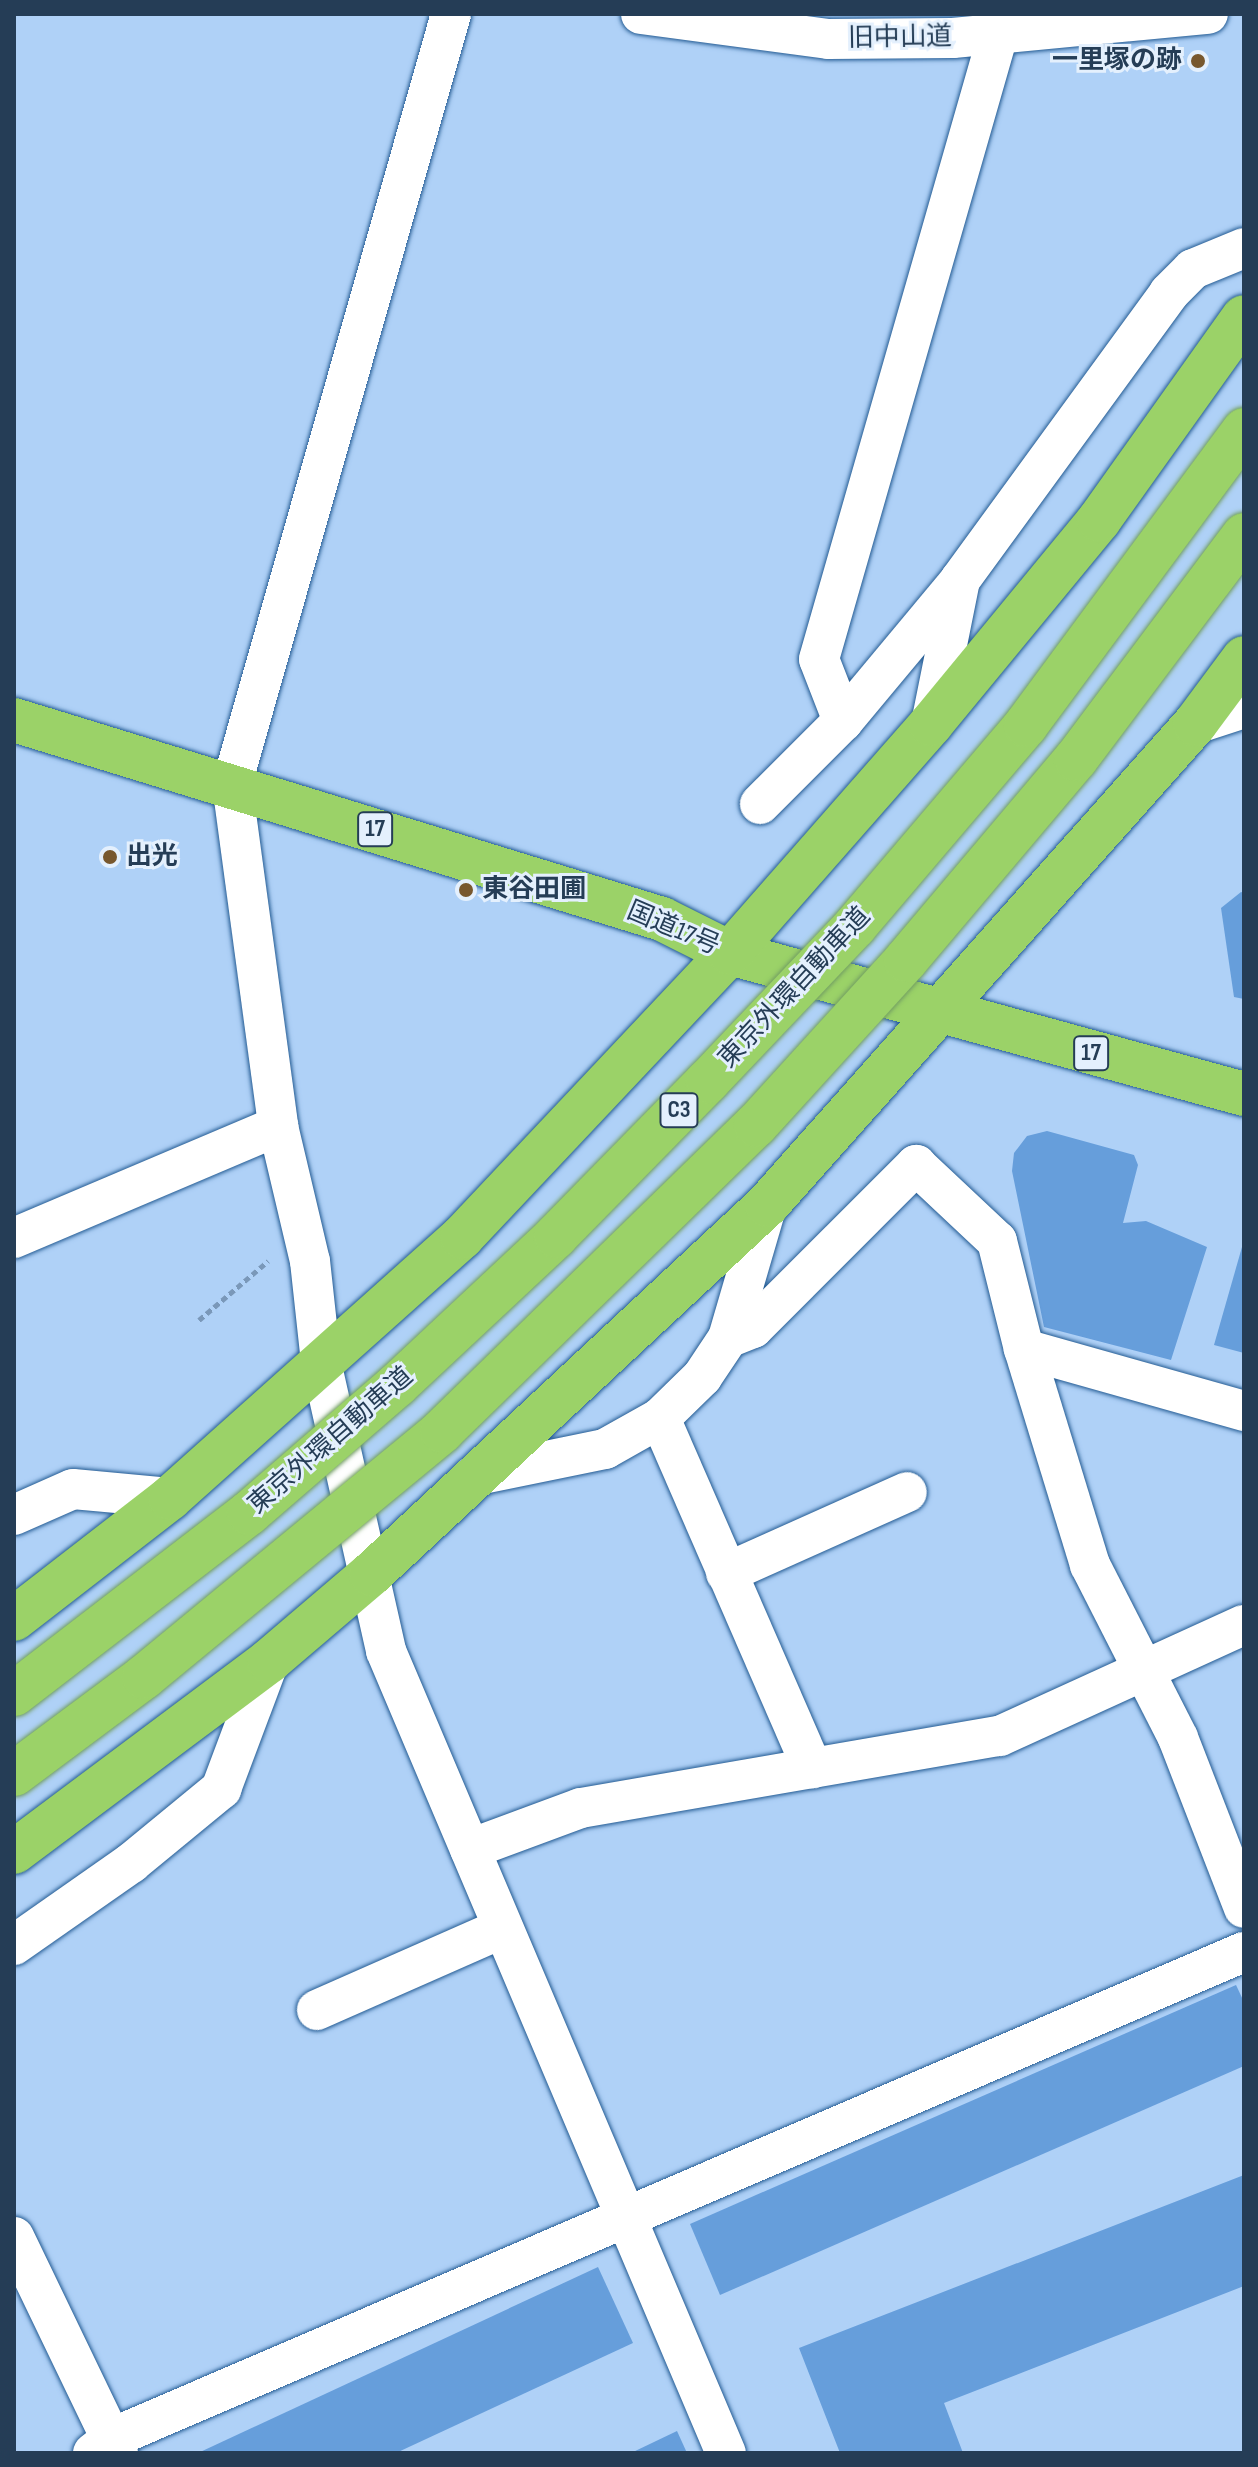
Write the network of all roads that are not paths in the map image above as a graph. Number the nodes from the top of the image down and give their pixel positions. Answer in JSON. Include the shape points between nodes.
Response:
{"nodes":[{"id":1,"x":451,"y":14,"type":"edge"},
{"id":2,"x":641,"y":14,"type":"edge"},
{"id":3,"x":1208,"y":14,"type":"edge"},
{"id":4,"x":1001,"y":24,"type":"edge"},
{"id":5,"x":1244,"y":248,"type":"edge"},
{"id":6,"x":1244,"y":317,"type":"edge"},
{"id":7,"x":1244,"y":430,"type":"edge"},
{"id":8,"x":1244,"y":535,"type":"edge"},
{"id":9,"x":960,"y":580,"type":"junction"},
{"id":10,"x":1244,"y":658,"type":"edge"},
{"id":11,"x":1244,"y":708,"type":"edge"},
{"id":12,"x":14,"y":720,"type":"edge"},
{"id":13,"x":843,"y":721,"type":"junction"},
{"id":14,"x":931,"y":724,"type":"junction"},
{"id":15,"x":1195,"y":724,"type":"junction"},
{"id":16,"x":232,"y":784,"type":"junction"},
{"id":17,"x":760,"y":804,"type":"dead end"},
{"id":18,"x":730,"y":953,"type":"junction"},
{"id":19,"x":938,"y":1013,"type":"junction"},
{"id":20,"x":1244,"y":1094,"type":"edge"},
{"id":21,"x":278,"y":1126,"type":"junction"},
{"id":22,"x":767,"y":1205,"type":"junction"},
{"id":23,"x":14,"y":1238,"type":"edge"},
{"id":24,"x":728,"y":1338,"type":"junction"},
{"id":25,"x":1024,"y":1349,"type":"junction"},
{"id":26,"x":321,"y":1362,"type":"junction"},
{"id":27,"x":1244,"y":1411,"type":"edge"},
{"id":28,"x":660,"y":1418,"type":"junction"},
{"id":29,"x":473,"y":1476,"type":"junction"},
{"id":30,"x":907,"y":1492,"type":"dead end"},
{"id":31,"x":170,"y":1498,"type":"junction"},
{"id":32,"x":14,"y":1515,"type":"edge"},
{"id":33,"x":726,"y":1573,"type":"junction"},
{"id":34,"x":371,"y":1574,"type":"junction"},
{"id":35,"x":14,"y":1619,"type":"edge"},
{"id":36,"x":1244,"y":1625,"type":"edge"},
{"id":37,"x":269,"y":1661,"type":"junction"},
{"id":38,"x":1144,"y":1671,"type":"junction"},
{"id":39,"x":14,"y":1694,"type":"edge"},
{"id":40,"x":812,"y":1768,"type":"junction"},
{"id":41,"x":14,"y":1774,"type":"edge"},
{"id":42,"x":470,"y":1849,"type":"junction"},
{"id":43,"x":14,"y":1852,"type":"edge"},
{"id":44,"x":1244,"y":1908,"type":"edge"},
{"id":45,"x":503,"y":1928,"type":"junction"},
{"id":46,"x":14,"y":1945,"type":"edge"},
{"id":47,"x":1244,"y":1952,"type":"edge"},
{"id":48,"x":317,"y":2010,"type":"dead end"},
{"id":49,"x":622,"y":2216,"type":"junction"},
{"id":50,"x":14,"y":2237,"type":"edge"},
{"id":51,"x":108,"y":2448,"type":"edge"},
{"id":52,"x":726,"y":2453,"type":"edge"}],
"edges":[{"from":1,"to":16,"type":"street"},
{"from":2,"to":4,"type":"street","name":"旧中山道","via":[[828,39]]},
{"from":3,"to":4,"type":"street","name":"旧中山道"},
{"from":4,"to":13,"type":"street","via":[[819,659]]},
{"from":5,"to":9,"type":"street","via":[[1193,269],[1169,293]]},
{"from":6,"to":14,"type":"highway","via":[[1099,520]]},
{"from":7,"to":39,"type":"highway","name":"東京外環自動車道","number":"C3","bridge":true,"via":[[1026,725],[855,926],[675,1114],[556,1236],[397,1385],[249,1513]]},
{"from":8,"to":41,"type":"highway","number":"C3","bridge":true,"via":[[1076,759],[906,960],[756,1125],[442,1431],[239,1601]]},
{"from":9,"to":13,"type":"street"},
{"from":9,"to":14,"type":"street"},
{"from":10,"to":15,"type":"highway"},
{"from":11,"to":15,"type":"street"},
{"from":12,"to":16,"type":"highway","name":"国道17号","number":"17"},
{"from":13,"to":17,"type":"street"},
{"from":14,"to":18,"type":"highway"},
{"from":15,"to":19,"type":"highway"},
{"from":16,"to":18,"type":"highway","name":"国道17号","number":"17","via":[[662,919]]},
{"from":16,"to":21,"type":"street"},
{"from":18,"to":19,"type":"highway","name":"国道17号","number":"17"},
{"from":18,"to":26,"type":"highway","via":[[462,1237]]},
{"from":19,"to":20,"type":"highway","name":"国道17号","number":"17"},
{"from":19,"to":22,"type":"highway"},
{"from":21,"to":23,"type":"street"},
{"from":21,"to":26,"type":"street","via":[[310,1261]]},
{"from":22,"to":24,"type":"street"},
{"from":22,"to":29,"type":"highway"},
{"from":24,"to":25,"type":"street","via":[[753,1328],[916,1165],[997,1241]]},
{"from":24,"to":28,"type":"street","via":[[702,1377]]},
{"from":25,"to":27,"type":"street"},
{"from":25,"to":38,"type":"street","via":[[1090,1565]]},
{"from":26,"to":31,"type":"highway"},
{"from":26,"to":34,"type":"street"},
{"from":28,"to":29,"type":"street","via":[[605,1449]]},
{"from":28,"to":33,"type":"street"},
{"from":29,"to":34,"type":"highway"},
{"from":30,"to":33,"type":"street"},
{"from":31,"to":32,"type":"street","via":[[73,1489]]},
{"from":31,"to":35,"type":"highway"},
{"from":33,"to":40,"type":"street"},
{"from":34,"to":37,"type":"highway"},
{"from":34,"to":42,"type":"street","via":[[386,1651]]},
{"from":36,"to":38,"type":"street"},
{"from":37,"to":43,"type":"highway"},
{"from":37,"to":46,"type":"street","via":[[221,1789],[131,1863]]},
{"from":38,"to":40,"type":"street","via":[[1000,1736]]},
{"from":38,"to":44,"type":"street","via":[[1178,1738]]},
{"from":40,"to":42,"type":"street","via":[[581,1808]]},
{"from":42,"to":45,"type":"street"},
{"from":45,"to":48,"type":"street"},
{"from":45,"to":49,"type":"street"},
{"from":47,"to":49,"type":"street"},
{"from":49,"to":51,"type":"street"},
{"from":49,"to":52,"type":"street"},
{"from":50,"to":51,"type":"street"}]}
